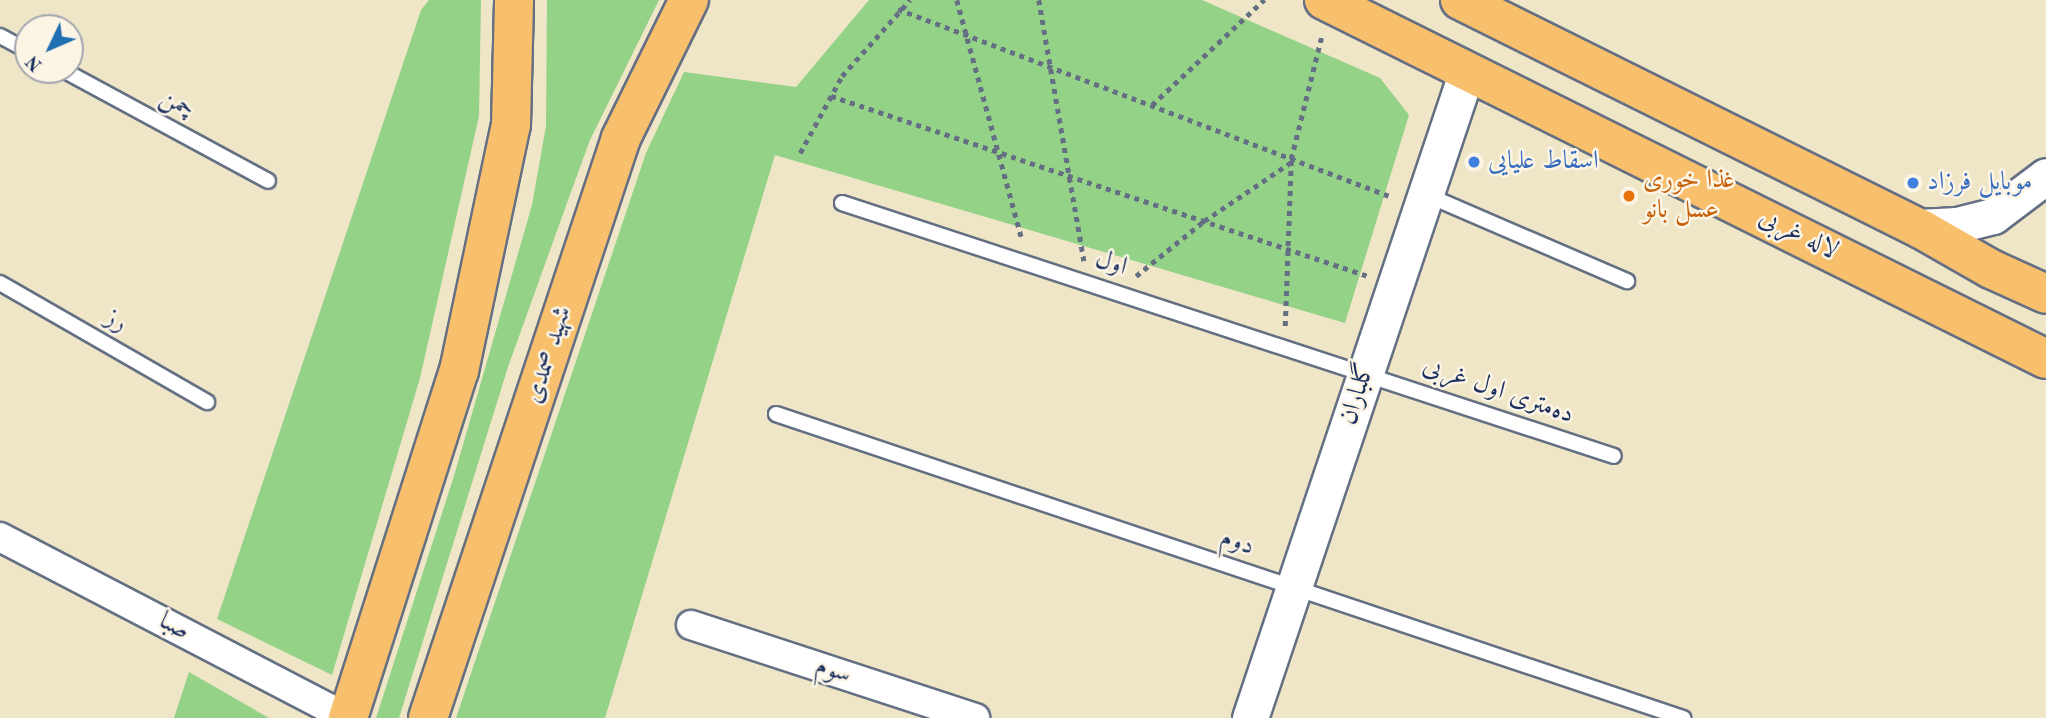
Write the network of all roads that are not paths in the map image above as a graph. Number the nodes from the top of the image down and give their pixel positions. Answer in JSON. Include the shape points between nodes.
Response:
{"nodes":[{"id":1,"x":514,"y":0,"type":"edge"},
{"id":2,"x":688,"y":0,"type":"edge"},
{"id":3,"x":1460,"y":0,"type":"edge"},
{"id":4,"x":1327,"y":2,"type":"edge"},
{"id":5,"x":1466,"y":71,"type":"junction"},
{"id":6,"x":84,"y":81,"type":"edge"},
{"id":7,"x":2046,"y":176,"type":"edge"},
{"id":8,"x":268,"y":181,"type":"dead end"},
{"id":9,"x":1423,"y":201,"type":"junction"},
{"id":10,"x":842,"y":203,"type":"dead end"},
{"id":11,"x":1918,"y":227,"type":"junction"},
{"id":12,"x":1627,"y":281,"type":"dead end"},
{"id":13,"x":0,"y":283,"type":"edge"},
{"id":14,"x":2046,"y":294,"type":"edge"},
{"id":15,"x":2046,"y":359,"type":"edge"},
{"id":16,"x":1366,"y":373,"type":"junction"},
{"id":17,"x":207,"y":401,"type":"dead end"},
{"id":18,"x":776,"y":414,"type":"dead end"},
{"id":19,"x":1614,"y":456,"type":"dead end"},
{"id":20,"x":0,"y":537,"type":"edge"},
{"id":21,"x":1294,"y":588,"type":"junction"},
{"id":22,"x":691,"y":625,"type":"dead end"},
{"id":23,"x":348,"y":718,"type":"edge"},
{"id":24,"x":428,"y":718,"type":"edge"},
{"id":25,"x":975,"y":718,"type":"edge"},
{"id":26,"x":1250,"y":718,"type":"edge"},
{"id":27,"x":1683,"y":718,"type":"edge"}],
"edges":[{"from":1,"to":23,"type":"main road","via":[[511,125],[459,371]]},
{"from":2,"to":24,"type":"main road","name":"شهید صمدی","via":[[621,138]]},
{"from":3,"to":11,"type":"main road"},
{"from":4,"to":5,"type":"main road","name":"لاله غربی"},
{"from":5,"to":9,"type":"street","name":"گلباران"},
{"from":5,"to":15,"type":"main road","name":"لاله غربی"},
{"from":6,"to":8,"type":"lane","name":"چمن"},
{"from":7,"to":11,"type":"street","via":[[1993,216],[1957,225]]},
{"from":9,"to":12,"type":"lane"},
{"from":9,"to":16,"type":"street","name":"گلباران"},
{"from":10,"to":16,"type":"lane","name":"اول"},
{"from":11,"to":14,"type":"main road"},
{"from":13,"to":17,"type":"lane","name":"رز"},
{"from":16,"to":19,"type":"lane","name":"ده‌متری اول غربی"},
{"from":16,"to":21,"type":"street","name":"گلباران"},
{"from":18,"to":21,"type":"lane","name":"دوم"},
{"from":20,"to":23,"type":"street","name":"صبا"},
{"from":21,"to":26,"type":"street","name":"گلباران"},
{"from":21,"to":27,"type":"lane","name":"دوم"},
{"from":22,"to":25,"type":"street","name":"سوم"}]}
